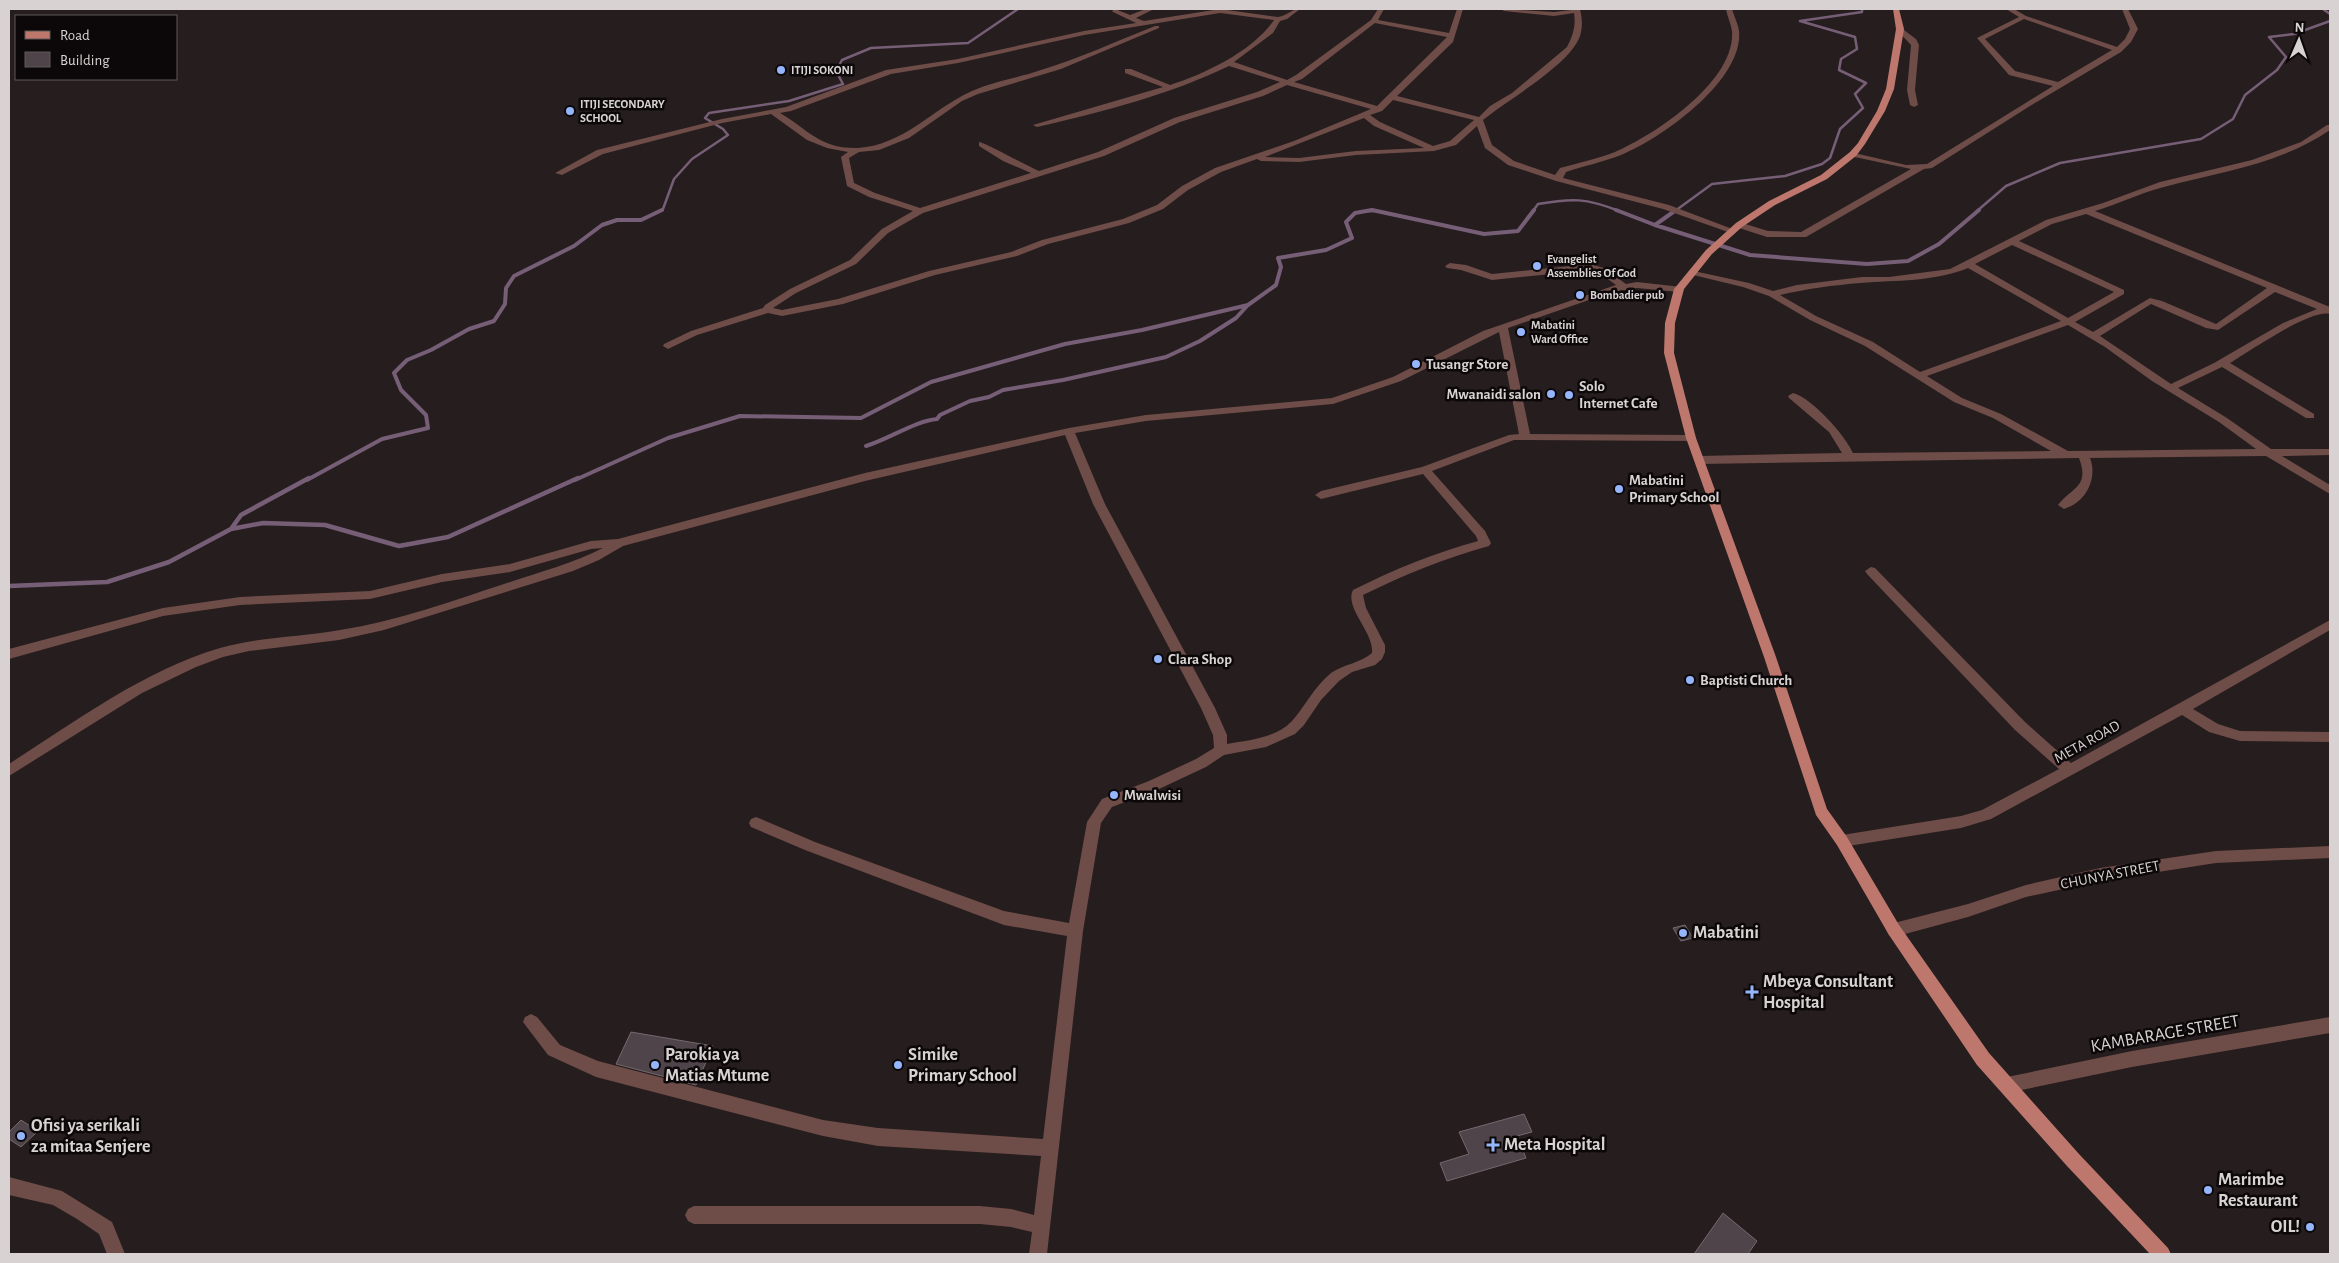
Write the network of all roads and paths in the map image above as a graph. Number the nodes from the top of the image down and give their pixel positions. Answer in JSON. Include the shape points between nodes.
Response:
{"nodes":[{"id":1,"x":1151,"y":9,"type":"edge"},
{"id":2,"x":1209,"y":9,"type":"edge"},
{"id":3,"x":1297,"y":9,"type":"edge"},
{"id":4,"x":1380,"y":9,"type":"edge"},
{"id":5,"x":1460,"y":9,"type":"edge"},
{"id":6,"x":1504,"y":9,"type":"edge"},
{"id":7,"x":1577,"y":9,"type":"edge"},
{"id":8,"x":1729,"y":9,"type":"edge"},
{"id":9,"x":1896,"y":9,"type":"edge"},
{"id":10,"x":2009,"y":9,"type":"edge"},
{"id":11,"x":2125,"y":9,"type":"edge"},
{"id":12,"x":1220,"y":10,"type":"edge"},
{"id":13,"x":1115,"y":11,"type":"dead end"},
{"id":14,"x":1132,"y":17,"type":"junction"},
{"id":15,"x":2024,"y":17,"type":"junction"},
{"id":16,"x":1278,"y":19,"type":"junction"},
{"id":17,"x":1172,"y":20,"type":"junction"},
{"id":18,"x":1374,"y":21,"type":"junction"},
{"id":19,"x":1145,"y":24,"type":"junction"},
{"id":20,"x":1900,"y":29,"type":"junction"},
{"id":21,"x":1452,"y":36,"type":"junction"},
{"id":22,"x":2118,"y":50,"type":"junction"},
{"id":23,"x":1229,"y":62,"type":"junction"},
{"id":24,"x":1128,"y":70,"type":"dead end"},
{"id":25,"x":1289,"y":82,"type":"junction"},
{"id":26,"x":2059,"y":85,"type":"junction"},
{"id":27,"x":1169,"y":87,"type":"junction"},
{"id":28,"x":1391,"y":97,"type":"junction"},
{"id":29,"x":1914,"y":105,"type":"dead end"},
{"id":30,"x":1379,"y":109,"type":"junction"},
{"id":31,"x":774,"y":113,"type":"junction"},
{"id":32,"x":1364,"y":115,"type":"junction"},
{"id":33,"x":1479,"y":119,"type":"junction"},
{"id":34,"x":1037,"y":125,"type":"dead end"},
{"id":35,"x":2330,"y":127,"type":"edge"},
{"id":36,"x":982,"y":144,"type":"dead end"},
{"id":37,"x":1435,"y":149,"type":"junction"},
{"id":38,"x":856,"y":150,"type":"junction"},
{"id":39,"x":1853,"y":154,"type":"junction"},
{"id":40,"x":1253,"y":159,"type":"junction"},
{"id":41,"x":1921,"y":168,"type":"junction"},
{"id":42,"x":559,"y":174,"type":"dead end"},
{"id":43,"x":1039,"y":174,"type":"junction"},
{"id":44,"x":1559,"y":179,"type":"junction"},
{"id":45,"x":920,"y":211,"type":"junction"},
{"id":46,"x":2087,"y":211,"type":"junction"},
{"id":47,"x":1735,"y":227,"type":"junction"},
{"id":48,"x":2012,"y":241,"type":"junction"},
{"id":49,"x":1968,"y":264,"type":"junction"},
{"id":50,"x":1450,"y":266,"type":"dead end"},
{"id":51,"x":1692,"y":272,"type":"junction"},
{"id":52,"x":1624,"y":287,"type":"junction"},
{"id":53,"x":2274,"y":288,"type":"junction"},
{"id":54,"x":1680,"y":289,"type":"junction"},
{"id":55,"x":1772,"y":294,"type":"junction"},
{"id":56,"x":768,"y":310,"type":"junction"},
{"id":57,"x":2328,"y":310,"type":"edge"},
{"id":58,"x":2068,"y":322,"type":"junction"},
{"id":59,"x":1503,"y":328,"type":"junction"},
{"id":60,"x":2094,"y":336,"type":"junction"},
{"id":61,"x":668,"y":346,"type":"dead end"},
{"id":62,"x":2223,"y":363,"type":"junction"},
{"id":63,"x":1920,"y":374,"type":"junction"},
{"id":64,"x":2171,"y":388,"type":"junction"},
{"id":65,"x":1793,"y":396,"type":"dead end"},
{"id":66,"x":2310,"y":416,"type":"dead end"},
{"id":67,"x":1069,"y":431,"type":"junction"},
{"id":68,"x":1524,"y":436,"type":"junction"},
{"id":69,"x":1691,"y":438,"type":"junction"},
{"id":70,"x":2330,"y":452,"type":"edge"},
{"id":71,"x":2269,"y":453,"type":"junction"},
{"id":72,"x":2068,"y":455,"type":"junction"},
{"id":73,"x":2084,"y":455,"type":"junction"},
{"id":74,"x":1849,"y":456,"type":"junction"},
{"id":75,"x":1699,"y":460,"type":"junction"},
{"id":76,"x":1425,"y":470,"type":"junction"},
{"id":77,"x":2330,"y":490,"type":"edge"},
{"id":78,"x":1321,"y":495,"type":"dead end"},
{"id":79,"x":2064,"y":505,"type":"dead end"},
{"id":80,"x":619,"y":543,"type":"junction"},
{"id":81,"x":1871,"y":571,"type":"dead end"},
{"id":82,"x":2330,"y":624,"type":"edge"},
{"id":83,"x":9,"y":654,"type":"edge"},
{"id":84,"x":2182,"y":709,"type":"junction"},
{"id":85,"x":2330,"y":737,"type":"edge"},
{"id":86,"x":1221,"y":750,"type":"junction"},
{"id":87,"x":2070,"y":770,"type":"junction"},
{"id":88,"x":9,"y":771,"type":"edge"},
{"id":89,"x":756,"y":823,"type":"dead end"},
{"id":90,"x":1842,"y":841,"type":"junction"},
{"id":91,"x":2330,"y":852,"type":"edge"},
{"id":92,"x":1894,"y":930,"type":"junction"},
{"id":93,"x":1074,"y":931,"type":"junction"},
{"id":94,"x":531,"y":1022,"type":"dead end"},
{"id":95,"x":2330,"y":1025,"type":"edge"},
{"id":96,"x":2007,"y":1085,"type":"junction"},
{"id":97,"x":1048,"y":1148,"type":"junction"},
{"id":98,"x":9,"y":1186,"type":"edge"},
{"id":99,"x":694,"y":1216,"type":"dead end"},
{"id":100,"x":1041,"y":1226,"type":"junction"},
{"id":101,"x":116,"y":1254,"type":"edge"},
{"id":102,"x":1038,"y":1254,"type":"edge"},
{"id":103,"x":2162,"y":1254,"type":"edge"}],
"edges":[{"from":1,"to":14,"type":"street"},
{"from":2,"to":12,"type":"street"},
{"from":3,"to":16,"type":"street"},
{"from":4,"to":18,"type":"street"},
{"from":5,"to":21,"type":"street"},
{"from":6,"to":7,"type":"street","via":[[1546,14]]},
{"from":7,"to":33,"type":"street","via":[[1579,24],[1570,48],[1522,89]]},
{"from":8,"to":44,"type":"street","via":[[1736,33],[1734,49],[1731,60],[1712,86],[1678,116],[1632,146],[1563,170]]},
{"from":9,"to":20,"type":"main road"},
{"from":10,"to":15,"type":"street"},
{"from":11,"to":22,"type":"street","via":[[2134,29]]},
{"from":12,"to":16,"type":"street"},
{"from":12,"to":17,"type":"street"},
{"from":13,"to":14,"type":"street"},
{"from":14,"to":19,"type":"street"},
{"from":15,"to":22,"type":"street"},
{"from":15,"to":26,"type":"street","via":[[1980,38],[2012,73]]},
{"from":16,"to":23,"type":"street","via":[[1270,31]]},
{"from":17,"to":19,"type":"street"},
{"from":17,"to":38,"type":"street","via":[[1052,69],[976,91],[904,140],[881,148]]},
{"from":18,"to":21,"type":"street"},
{"from":18,"to":25,"type":"street"},
{"from":19,"to":31,"type":"street","via":[[880,74]]},
{"from":20,"to":29,"type":"street","via":[[1915,45],[1911,90]]},
{"from":20,"to":39,"type":"main road","via":[[1890,89],[1881,111]]},
{"from":21,"to":28,"type":"street"},
{"from":22,"to":26,"type":"street"},
{"from":23,"to":25,"type":"street"},
{"from":23,"to":27,"type":"street"},
{"from":24,"to":27,"type":"street"},
{"from":25,"to":30,"type":"street"},
{"from":25,"to":43,"type":"street","via":[[1177,120],[1101,154]]},
{"from":26,"to":41,"type":"street"},
{"from":27,"to":34,"type":"street","via":[[1081,115]]},
{"from":28,"to":30,"type":"street"},
{"from":28,"to":33,"type":"street"},
{"from":30,"to":32,"type":"street"},
{"from":31,"to":38,"type":"street","via":[[812,140]]},
{"from":31,"to":42,"type":"street","via":[[722,121],[600,152]]},
{"from":32,"to":37,"type":"street","via":[[1377,124]]},
{"from":32,"to":40,"type":"street"},
{"from":33,"to":37,"type":"street","via":[[1453,143]]},
{"from":33,"to":44,"type":"street","via":[[1491,151],[1510,163]]},
{"from":35,"to":46,"type":"street","via":[[2304,144],[2255,162],[2137,192]]},
{"from":36,"to":43,"type":"street"},
{"from":37,"to":40,"type":"street","via":[[1299,160]]},
{"from":38,"to":45,"type":"street","via":[[845,157],[850,184],[872,196]]},
{"from":39,"to":41,"type":"street","via":[[1894,165]]},
{"from":39,"to":47,"type":"main road","via":[[1824,177],[1788,194]]},
{"from":40,"to":56,"type":"street","via":[[1204,177],[1160,207],[1126,222],[932,273],[840,302],[782,313]]},
{"from":41,"to":47,"type":"street","via":[[1803,235],[1767,234]]},
{"from":43,"to":45,"type":"street"},
{"from":44,"to":47,"type":"street"},
{"from":45,"to":56,"type":"street","via":[[885,231],[854,262],[793,291],[768,306]]},
{"from":46,"to":48,"type":"street","via":[[2049,222]]},
{"from":46,"to":53,"type":"street"},
{"from":47,"to":51,"type":"main road"},
{"from":48,"to":49,"type":"street"},
{"from":48,"to":58,"type":"street","via":[[2121,291]]},
{"from":49,"to":55,"type":"street","via":[[1935,274],[1797,288]]},
{"from":49,"to":58,"type":"street"},
{"from":50,"to":52,"type":"street","via":[[1468,267],[1492,276],[1590,267],[1601,270]]},
{"from":51,"to":54,"type":"main road"},
{"from":51,"to":55,"type":"street"},
{"from":52,"to":54,"type":"street"},
{"from":52,"to":59,"type":"street","via":[[1610,289]]},
{"from":53,"to":57,"type":"street"},
{"from":53,"to":60,"type":"street","via":[[2218,327],[2150,302]]},
{"from":54,"to":69,"type":"main road","via":[[1670,323],[1669,354]]},
{"from":55,"to":63,"type":"street"},
{"from":56,"to":61,"type":"street","via":[[694,333]]},
{"from":57,"to":62,"type":"street","via":[[2290,322]]},
{"from":58,"to":60,"type":"street"},
{"from":58,"to":63,"type":"street"},
{"from":59,"to":67,"type":"street","via":[[1470,340],[1397,379],[1333,401],[1146,418]]},
{"from":59,"to":68,"type":"street"},
{"from":60,"to":64,"type":"street"},
{"from":62,"to":64,"type":"street"},
{"from":62,"to":66,"type":"street"},
{"from":63,"to":72,"type":"street","via":[[1958,400],[1997,416]]},
{"from":64,"to":71,"type":"street","via":[[2248,435]]},
{"from":65,"to":74,"type":"street","via":[[1838,435]]},
{"from":67,"to":80,"type":"street","via":[[846,482]]},
{"from":67,"to":86,"type":"street","via":[[1099,504],[1208,708],[1220,735]]},
{"from":68,"to":69,"type":"street"},
{"from":68,"to":76,"type":"street","via":[[1490,444]]},
{"from":69,"to":75,"type":"main road"},
{"from":70,"to":71,"type":"street"},
{"from":71,"to":73,"type":"street"},
{"from":71,"to":77,"type":"street"},
{"from":72,"to":73,"type":"street"},
{"from":72,"to":74,"type":"street"},
{"from":73,"to":79,"type":"street","via":[[2089,475],[2084,488]]},
{"from":74,"to":75,"type":"street"},
{"from":75,"to":90,"type":"main road","via":[[1821,811]]},
{"from":76,"to":78,"type":"street"},
{"from":76,"to":86,"type":"street","via":[[1481,534],[1485,543],[1400,572],[1356,593],[1380,650],[1378,656],[1332,680],[1293,729],[1254,745]]},
{"from":80,"to":83,"type":"street","via":[[591,545],[510,568],[442,578],[370,595],[240,600],[163,612]]},
{"from":80,"to":88,"type":"street","via":[[601,555],[544,576],[399,623],[251,646],[196,662],[93,716]]},
{"from":81,"to":87,"type":"street","via":[[2020,726]]},
{"from":82,"to":84,"type":"street","name":"META ROAD"},
{"from":84,"to":85,"type":"street","via":[[2214,728],[2240,736]]},
{"from":84,"to":87,"type":"street","name":"META ROAD"},
{"from":86,"to":93,"type":"street","via":[[1178,774],[1107,803],[1100,811],[1094,822]]},
{"from":87,"to":90,"type":"street","name":"META ROAD","via":[[1986,815]]},
{"from":89,"to":93,"type":"street","via":[[818,850],[1004,918]]},
{"from":90,"to":92,"type":"main road"},
{"from":91,"to":92,"type":"street","name":"CHUNYA STREET","via":[[2234,856],[2110,874],[2026,891]]},
{"from":92,"to":96,"type":"main road","via":[[1983,1059]]},
{"from":93,"to":97,"type":"street"},
{"from":94,"to":97,"type":"street","via":[[554,1050],[596,1069],[823,1128],[878,1137]]},
{"from":95,"to":96,"type":"street","name":"KAMBARAGE STREET","via":[[2132,1059]]},
{"from":96,"to":103,"type":"main road"},
{"from":97,"to":100,"type":"street"},
{"from":98,"to":101,"type":"street","via":[[56,1197],[83,1213],[106,1228]]},
{"from":99,"to":100,"type":"street","via":[[980,1215],[1012,1218]]},
{"from":100,"to":102,"type":"street"}]}
